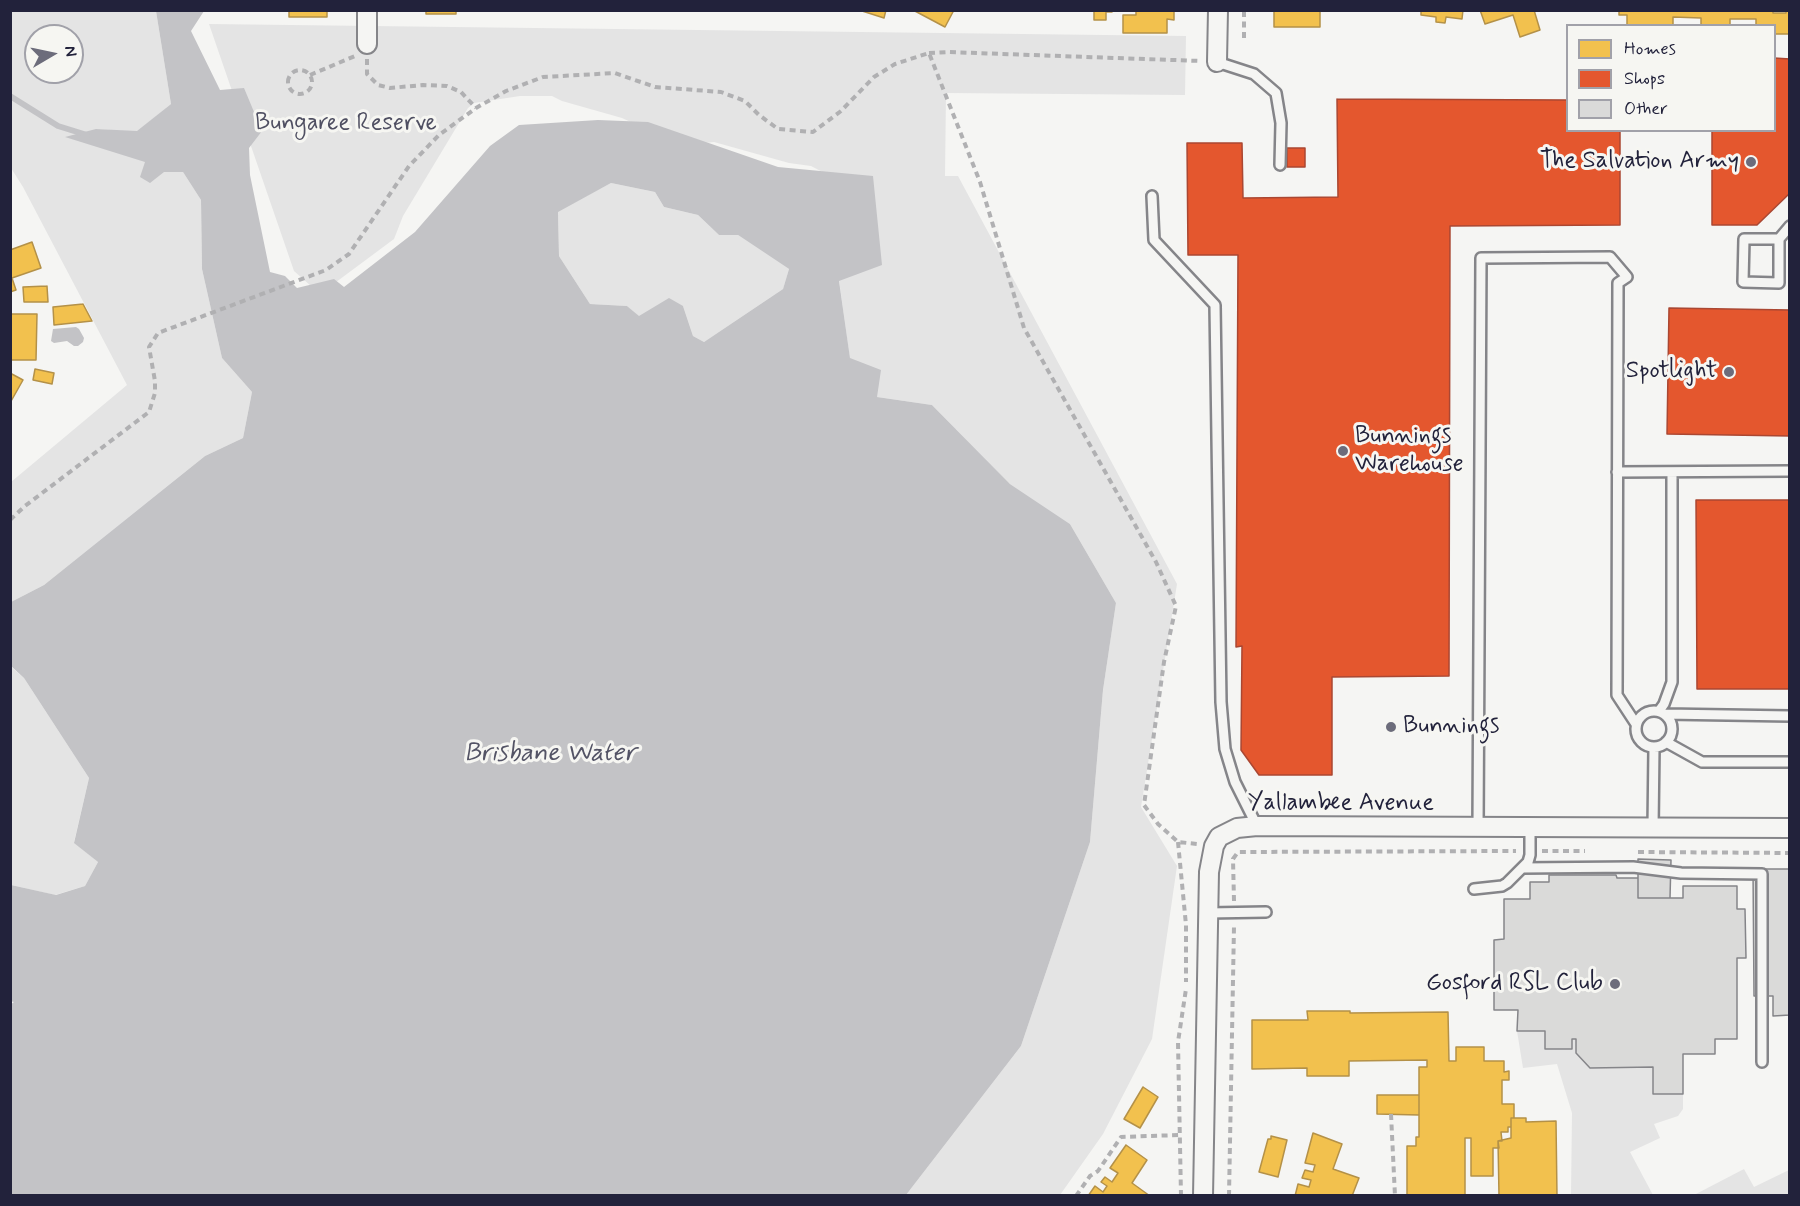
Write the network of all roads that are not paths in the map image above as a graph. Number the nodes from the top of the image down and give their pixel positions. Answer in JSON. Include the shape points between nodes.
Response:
{"nodes":[{"id":1,"x":367,"y":10,"type":"edge"},
{"id":2,"x":1218,"y":10,"type":"edge"},
{"id":3,"x":367,"y":48,"type":"road end"},
{"id":4,"x":1217,"y":62,"type":"joint"},
{"id":5,"x":1280,"y":165,"type":"dead end"},
{"id":6,"x":1152,"y":196,"type":"dead end"},
{"id":7,"x":1790,"y":226,"type":"edge"},
{"id":8,"x":1779,"y":239,"type":"junction"},
{"id":9,"x":1790,"y":471,"type":"edge"},
{"id":10,"x":1617,"y":472,"type":"junction"},
{"id":11,"x":1672,"y":472,"type":"junction"},
{"id":12,"x":1662,"y":713,"type":"junction"},
{"id":13,"x":1790,"y":716,"type":"edge"},
{"id":14,"x":1636,"y":724,"type":"junction"},
{"id":15,"x":1666,"y":742,"type":"junction"},
{"id":16,"x":1654,"y":747,"type":"junction"},
{"id":17,"x":1790,"y":762,"type":"edge"},
{"id":18,"x":1257,"y":826,"type":"junction"},
{"id":19,"x":1478,"y":828,"type":"junction"},
{"id":20,"x":1530,"y":828,"type":"junction"},
{"id":21,"x":1653,"y":828,"type":"junction"},
{"id":22,"x":1790,"y":828,"type":"edge"},
{"id":23,"x":1522,"y":868,"type":"junction"},
{"id":24,"x":1474,"y":890,"type":"dead end"},
{"id":25,"x":1266,"y":912,"type":"dead end"},
{"id":26,"x":1208,"y":913,"type":"junction"},
{"id":27,"x":1762,"y":1062,"type":"dead end"},
{"id":28,"x":1203,"y":1196,"type":"edge"}],
"edges":[{"from":1,"to":3,"type":"street"},
{"from":2,"to":4,"type":"street"},
{"from":4,"to":5,"type":"lane","via":[[1254,74],[1276,93],[1281,123]]},
{"from":6,"to":18,"type":"lane","via":[[1154,240],[1215,305],[1221,702],[1225,749],[1235,782]]},
{"from":7,"to":8,"type":"lane"},
{"from":8,"to":8,"type":"lane","via":[[1779,283],[1743,282],[1744,239]]},
{"from":9,"to":11,"type":"lane"},
{"from":10,"to":11,"type":"lane"},
{"from":10,"to":14,"type":"lane","via":[[1617,695]]},
{"from":10,"to":19,"type":"lane","via":[[1618,283],[1627,277],[1610,258],[1481,258]]},
{"from":11,"to":12,"type":"lane","via":[[1672,682]]},
{"from":12,"to":13,"type":"lane"},
{"from":12,"to":14,"type":"lane","via":[[1648,712]]},
{"from":12,"to":15,"type":"lane","via":[[1671,725]]},
{"from":14,"to":16,"type":"lane","via":[[1640,740]]},
{"from":15,"to":16,"type":"lane"},
{"from":15,"to":17,"type":"lane","via":[[1702,762]]},
{"from":16,"to":21,"type":"lane"},
{"from":18,"to":19,"type":"street","name":"Yallambee Avenue"},
{"from":18,"to":26,"type":"street","name":"Yallambee Avenue","via":[[1237,828],[1219,837],[1209,872]]},
{"from":19,"to":20,"type":"street","name":"Yallambee Avenue"},
{"from":20,"to":21,"type":"street","name":"Yallambee Avenue"},
{"from":20,"to":23,"type":"lane","via":[[1530,855]]},
{"from":21,"to":22,"type":"street","name":"Yallambee Avenue"},
{"from":23,"to":24,"type":"lane","via":[[1502,886]]},
{"from":23,"to":27,"type":"lane","via":[[1633,867],[1681,873],[1762,874]]},
{"from":25,"to":26,"type":"lane"},
{"from":26,"to":28,"type":"street"}]}
